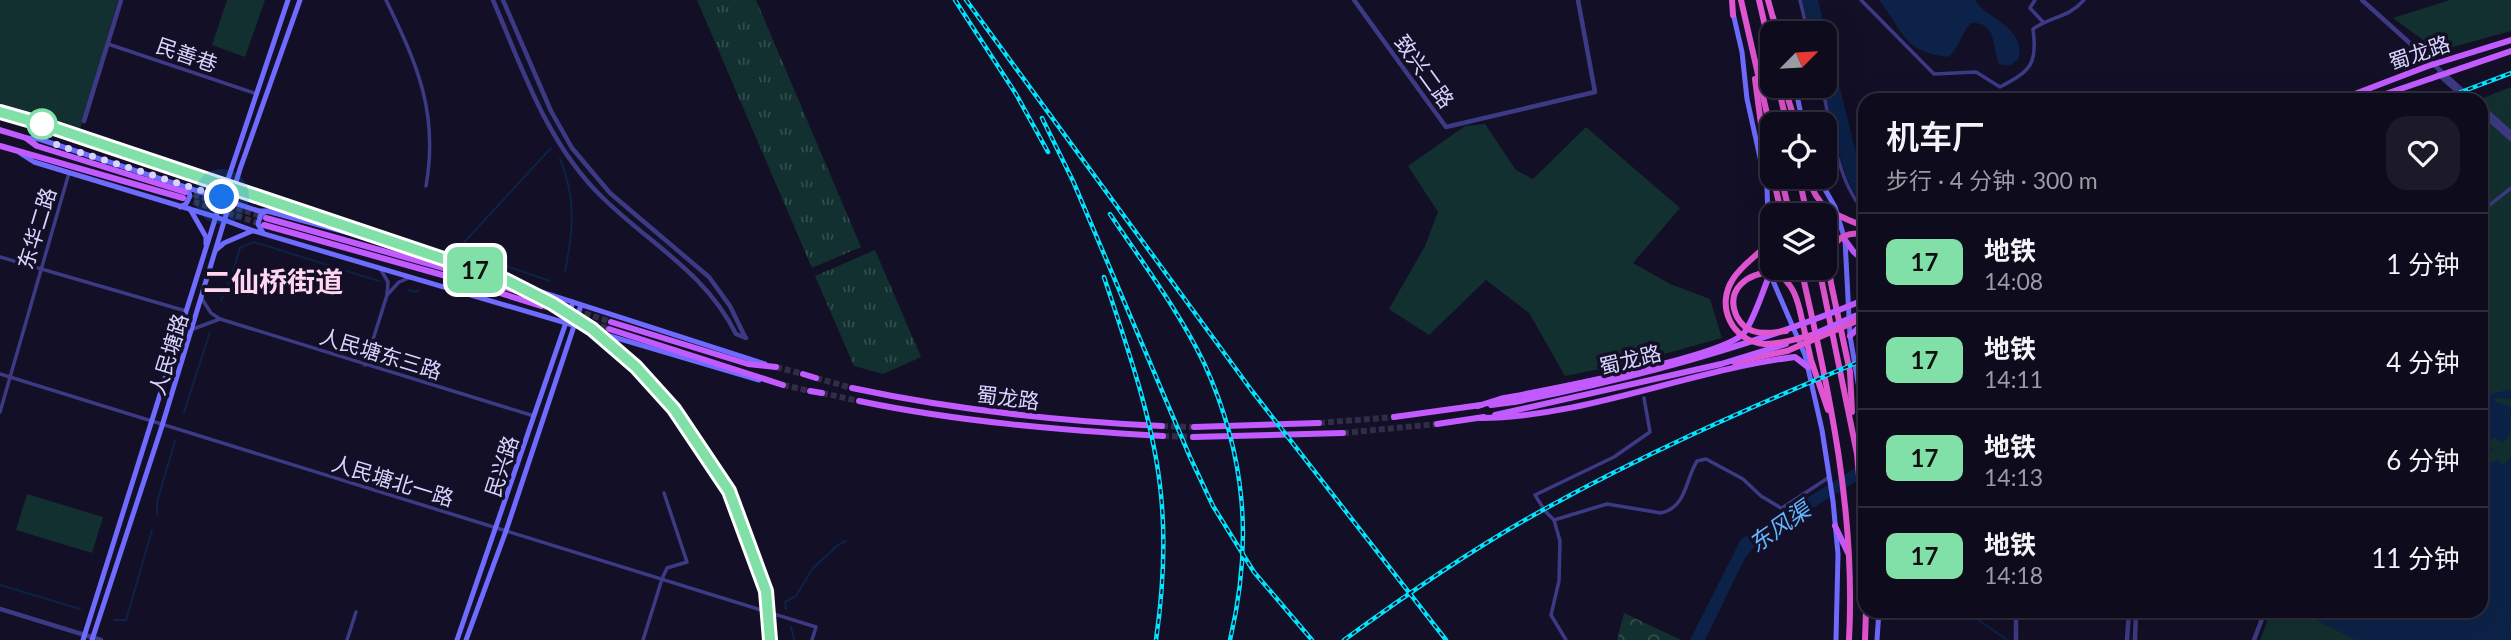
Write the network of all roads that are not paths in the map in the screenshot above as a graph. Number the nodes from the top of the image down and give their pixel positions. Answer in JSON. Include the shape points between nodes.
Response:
{"nodes":[{"id":1,"x":121,"y":0,"type":"edge"},
{"id":2,"x":288,"y":0,"type":"edge"},
{"id":3,"x":386,"y":0,"type":"edge"},
{"id":4,"x":493,"y":0,"type":"edge"},
{"id":5,"x":503,"y":0,"type":"edge"},
{"id":6,"x":1354,"y":0,"type":"edge"},
{"id":7,"x":1578,"y":0,"type":"edge"},
{"id":8,"x":1731,"y":0,"type":"edge"},
{"id":9,"x":1741,"y":0,"type":"edge"},
{"id":10,"x":1759,"y":0,"type":"edge"},
{"id":11,"x":1768,"y":0,"type":"edge"},
{"id":12,"x":1800,"y":0,"type":"edge"},
{"id":13,"x":1861,"y":0,"type":"edge"},
{"id":14,"x":2035,"y":0,"type":"edge"},
{"id":15,"x":2084,"y":0,"type":"edge"},
{"id":16,"x":2362,"y":0,"type":"edge"},
{"id":17,"x":300,"y":1,"type":"edge"},
{"id":18,"x":1733,"y":15,"type":"joint"},
{"id":19,"x":1773,"y":18,"type":"joint"},
{"id":20,"x":1764,"y":21,"type":"edge"},
{"id":21,"x":1774,"y":21,"type":"edge"},
{"id":22,"x":1805,"y":21,"type":"edge"},
{"id":23,"x":2043,"y":22,"type":"junction"},
{"id":24,"x":2511,"y":40,"type":"edge"},
{"id":25,"x":1751,"y":42,"type":"junction"},
{"id":26,"x":108,"y":44,"type":"junction"},
{"id":27,"x":2511,"y":51,"type":"edge"},
{"id":28,"x":2432,"y":65,"type":"junction"},
{"id":29,"x":2440,"y":73,"type":"junction"},
{"id":30,"x":2358,"y":93,"type":"edge"},
{"id":31,"x":2387,"y":93,"type":"edge"},
{"id":32,"x":2460,"y":93,"type":"edge"},
{"id":33,"x":2464,"y":93,"type":"edge"},
{"id":34,"x":257,"y":94,"type":"junction"},
{"id":35,"x":1825,"y":98,"type":"edge"},
{"id":36,"x":1767,"y":112,"type":"edge"},
{"id":37,"x":2488,"y":112,"type":"edge"},
{"id":38,"x":1760,"y":116,"type":"edge"},
{"id":39,"x":2488,"y":118,"type":"edge"},
{"id":40,"x":84,"y":121,"type":"dead end"},
{"id":41,"x":0,"y":130,"type":"edge"},
{"id":42,"x":2511,"y":133,"type":"edge"},
{"id":43,"x":2511,"y":139,"type":"edge"},
{"id":44,"x":0,"y":146,"type":"edge"},
{"id":45,"x":20,"y":153,"type":"junction"},
{"id":46,"x":69,"y":173,"type":"junction"},
{"id":47,"x":426,"y":186,"type":"dead end"},
{"id":48,"x":2511,"y":188,"type":"edge"},
{"id":49,"x":1812,"y":189,"type":"edge"},
{"id":50,"x":1825,"y":189,"type":"edge"},
{"id":51,"x":185,"y":192,"type":"junction"},
{"id":52,"x":222,"y":197,"type":"junction"},
{"id":53,"x":231,"y":201,"type":"junction"},
{"id":54,"x":1767,"y":203,"type":"edge"},
{"id":55,"x":1858,"y":203,"type":"edge"},
{"id":56,"x":2488,"y":206,"type":"edge"},
{"id":57,"x":180,"y":207,"type":"junction"},
{"id":58,"x":191,"y":209,"type":"junction"},
{"id":59,"x":216,"y":216,"type":"junction"},
{"id":60,"x":266,"y":218,"type":"junction"},
{"id":61,"x":225,"y":221,"type":"junction"},
{"id":62,"x":1858,"y":224,"type":"edge"},
{"id":63,"x":254,"y":231,"type":"junction"},
{"id":64,"x":264,"y":233,"type":"junction"},
{"id":65,"x":1858,"y":233,"type":"edge"},
{"id":66,"x":1845,"y":240,"type":"junction"},
{"id":67,"x":207,"y":247,"type":"junction"},
{"id":68,"x":1760,"y":250,"type":"edge"},
{"id":69,"x":215,"y":251,"type":"junction"},
{"id":70,"x":1858,"y":256,"type":"edge"},
{"id":71,"x":0,"y":257,"type":"edge"},
{"id":72,"x":377,"y":266,"type":"junction"},
{"id":73,"x":40,"y":268,"type":"junction"},
{"id":74,"x":412,"y":276,"type":"junction"},
{"id":75,"x":1767,"y":280,"type":"edge"},
{"id":76,"x":1773,"y":280,"type":"edge"},
{"id":77,"x":1804,"y":280,"type":"edge"},
{"id":78,"x":1821,"y":280,"type":"edge"},
{"id":79,"x":387,"y":295,"type":"junction"},
{"id":80,"x":201,"y":297,"type":"junction"},
{"id":81,"x":573,"y":302,"type":"junction"},
{"id":82,"x":1858,"y":302,"type":"edge"},
{"id":83,"x":542,"y":303,"type":"tunnel mouth"},
{"id":84,"x":581,"y":305,"type":"junction"},
{"id":85,"x":186,"y":311,"type":"junction"},
{"id":86,"x":1858,"y":315,"type":"edge"},
{"id":87,"x":219,"y":319,"type":"junction"},
{"id":88,"x":1858,"y":322,"type":"edge"},
{"id":89,"x":565,"y":324,"type":"junction"},
{"id":90,"x":574,"y":326,"type":"junction"},
{"id":91,"x":1858,"y":328,"type":"edge"},
{"id":92,"x":191,"y":330,"type":"junction"},
{"id":93,"x":1786,"y":331,"type":"junction"},
{"id":94,"x":1813,"y":335,"type":"junction"},
{"id":95,"x":1850,"y":337,"type":"junction"},
{"id":96,"x":1721,"y":364,"type":"junction"},
{"id":97,"x":365,"y":365,"type":"junction"},
{"id":98,"x":768,"y":365,"type":"junction"},
{"id":99,"x":775,"y":367,"type":"tunnel mouth"},
{"id":100,"x":1808,"y":367,"type":"junction"},
{"id":101,"x":0,"y":374,"type":"edge"},
{"id":102,"x":803,"y":374,"type":"tunnel mouth"},
{"id":103,"x":10,"y":378,"type":"junction"},
{"id":104,"x":816,"y":378,"type":"tunnel mouth"},
{"id":105,"x":773,"y":382,"type":"junction"},
{"id":106,"x":1858,"y":383,"type":"edge"},
{"id":107,"x":783,"y":385,"type":"tunnel mouth"},
{"id":108,"x":852,"y":388,"type":"tunnel mouth"},
{"id":109,"x":810,"y":391,"type":"tunnel mouth"},
{"id":110,"x":822,"y":393,"type":"tunnel mouth"},
{"id":111,"x":1644,"y":398,"type":"dead end"},
{"id":112,"x":859,"y":401,"type":"tunnel mouth"},
{"id":113,"x":1478,"y":406,"type":"junction"},
{"id":114,"x":0,"y":412,"type":"edge"},
{"id":115,"x":534,"y":416,"type":"junction"},
{"id":116,"x":1394,"y":417,"type":"tunnel mouth"},
{"id":117,"x":1481,"y":418,"type":"junction"},
{"id":118,"x":152,"y":422,"type":"junction"},
{"id":119,"x":1319,"y":423,"type":"tunnel mouth"},
{"id":120,"x":1437,"y":424,"type":"tunnel mouth"},
{"id":121,"x":162,"y":426,"type":"junction"},
{"id":122,"x":1162,"y":426,"type":"tunnel mouth"},
{"id":123,"x":1194,"y":427,"type":"tunnel mouth"},
{"id":124,"x":1343,"y":433,"type":"tunnel mouth"},
{"id":125,"x":1853,"y":435,"type":"junction"},
{"id":126,"x":1163,"y":436,"type":"tunnel mouth"},
{"id":127,"x":1193,"y":437,"type":"tunnel mouth"},
{"id":128,"x":1838,"y":439,"type":"junction"},
{"id":129,"x":1858,"y":463,"type":"edge"},
{"id":130,"x":1830,"y":479,"type":"junction"},
{"id":131,"x":664,"y":494,"type":"dead end"},
{"id":132,"x":1781,"y":508,"type":"junction"},
{"id":133,"x":1553,"y":520,"type":"junction"},
{"id":134,"x":1835,"y":526,"type":"junction"},
{"id":135,"x":1793,"y":527,"type":"dead end"},
{"id":136,"x":497,"y":528,"type":"junction"},
{"id":137,"x":506,"y":531,"type":"junction"},
{"id":138,"x":1850,"y":556,"type":"junction"},
{"id":139,"x":662,"y":579,"type":"junction"},
{"id":140,"x":0,"y":609,"type":"edge"},
{"id":141,"x":356,"y":612,"type":"dead end"},
{"id":142,"x":1866,"y":618,"type":"edge"},
{"id":143,"x":1879,"y":618,"type":"edge"},
{"id":144,"x":2015,"y":618,"type":"edge"},
{"id":145,"x":2129,"y":618,"type":"edge"},
{"id":146,"x":2136,"y":618,"type":"edge"},
{"id":147,"x":2262,"y":618,"type":"edge"},
{"id":148,"x":84,"y":637,"type":"edge"},
{"id":149,"x":2016,"y":638,"type":"edge"},
{"id":150,"x":92,"y":639,"type":"edge"},
{"id":151,"x":101,"y":640,"type":"edge"},
{"id":152,"x":347,"y":640,"type":"edge"},
{"id":153,"x":457,"y":640,"type":"edge"},
{"id":154,"x":466,"y":640,"type":"edge"},
{"id":155,"x":643,"y":640,"type":"edge"},
{"id":156,"x":812,"y":640,"type":"edge"},
{"id":157,"x":1566,"y":640,"type":"edge"},
{"id":158,"x":1836,"y":640,"type":"edge"},
{"id":159,"x":1849,"y":640,"type":"edge"},
{"id":160,"x":1865,"y":640,"type":"edge"},
{"id":161,"x":1877,"y":640,"type":"edge"},
{"id":162,"x":2127,"y":640,"type":"edge"},
{"id":163,"x":2134,"y":640,"type":"edge"},
{"id":164,"x":2254,"y":640,"type":"edge"}],
"edges":[{"from":1,"to":26,"type":"street"},
{"from":2,"to":34,"type":"main road","name":"人民塘路"},
{"from":3,"to":47,"type":"street","via":[[417,68],[428,107]]},
{"from":4,"to":5,"type":"street","via":[[545,121],[569,159],[602,198],[706,288],[736,334],[746,338],[709,277],[610,193],[572,148],[555,120]]},
{"from":6,"to":7,"type":"street","name":"致兴二路","via":[[1446,127],[1595,92]]},
{"from":8,"to":18,"type":"highway"},
{"from":9,"to":25,"type":"highway"},
{"from":10,"to":20,"type":"highway"},
{"from":11,"to":19,"type":"highway"},
{"from":12,"to":22,"type":"street"},
{"from":13,"to":23,"type":"street","via":[[1934,74],[1976,72],[2000,87],[2025,74],[2036,51],[2033,29]]},
{"from":14,"to":23,"type":"street","via":[[2030,8]]},
{"from":15,"to":23,"type":"street","via":[[2074,12]]},
{"from":16,"to":28,"type":"street"},
{"from":17,"to":53,"type":"main road","name":"人民塘路"},
{"from":18,"to":54,"type":"main road"},
{"from":19,"to":21,"type":"main road"},
{"from":24,"to":28,"type":"main road","name":"蜀龙路"},
{"from":25,"to":36,"type":"highway"},
{"from":25,"to":38,"type":"highway"},
{"from":26,"to":34,"type":"street","name":"民善巷"},
{"from":26,"to":40,"type":"street"},
{"from":27,"to":29,"type":"main road"},
{"from":28,"to":29,"type":"street"},
{"from":28,"to":30,"type":"main road","name":"蜀龙路"},
{"from":29,"to":31,"type":"main road"},
{"from":29,"to":32,"type":"street"},
{"from":29,"to":33,"type":"street"},
{"from":34,"to":52,"type":"main road","name":"人民塘路"},
{"from":35,"to":55,"type":"street","via":[[1845,180]]},
{"from":37,"to":42,"type":"street"},
{"from":39,"to":43,"type":"street"},
{"from":41,"to":51,"type":"main road"},
{"from":44,"to":45,"type":"main road"},
{"from":45,"to":46,"type":"main road"},
{"from":45,"to":51,"type":"main road"},
{"from":46,"to":57,"type":"main road"},
{"from":46,"to":73,"type":"street","name":"东华二路"},
{"from":48,"to":56,"type":"street"},
{"from":49,"to":62,"type":"highway","bridge":true,"via":[[1825,208]]},
{"from":50,"to":66,"type":"main road"},
{"from":51,"to":52,"type":"main road"},
{"from":51,"to":57,"type":"main road","via":[[190,196]]},
{"from":52,"to":53,"type":"main road"},
{"from":52,"to":59,"type":"main road","name":"人民塘路"},
{"from":53,"to":60,"type":"main road"},
{"from":53,"to":61,"type":"main road","name":"人民塘路"},
{"from":57,"to":58,"type":"main road"},
{"from":58,"to":59,"type":"main road"},
{"from":58,"to":67,"type":"main road"},
{"from":59,"to":61,"type":"main road"},
{"from":59,"to":67,"type":"main road","name":"人民塘路"},
{"from":60,"to":64,"type":"main road","via":[[261,214],[258,224]]},
{"from":60,"to":81,"type":"main road","via":[[405,248]]},
{"from":60,"to":83,"type":"main road","via":[[447,269]]},
{"from":61,"to":63,"type":"main road"},
{"from":61,"to":69,"type":"main road","name":"人民塘路"},
{"from":63,"to":64,"type":"main road"},
{"from":63,"to":69,"type":"main road"},
{"from":64,"to":72,"type":"main road"},
{"from":65,"to":125,"type":"highway","bridge":true,"via":[[1841,239],[1831,249],[1828,267],[1850,372]]},
{"from":66,"to":70,"type":"main road"},
{"from":66,"to":95,"type":"main road"},
{"from":67,"to":85,"type":"main road","name":"人民塘路"},
{"from":68,"to":94,"type":"highway","bridge":true,"via":[[1728,288],[1725,300],[1730,323],[1761,344]]},
{"from":69,"to":80,"type":"main road","name":"人民塘路"},
{"from":71,"to":73,"type":"street"},
{"from":72,"to":74,"type":"main road"},
{"from":72,"to":79,"type":"street","via":[[388,282]]},
{"from":73,"to":85,"type":"street"},
{"from":73,"to":103,"type":"street","name":"东华二路"},
{"from":74,"to":79,"type":"street"},
{"from":74,"to":89,"type":"main road"},
{"from":75,"to":113,"type":"main road","via":[[1745,332],[1736,340],[1672,361]]},
{"from":76,"to":100,"type":"main road"},
{"from":77,"to":128,"type":"highway"},
{"from":78,"to":125,"type":"highway"},
{"from":79,"to":97,"type":"street"},
{"from":80,"to":87,"type":"street"},
{"from":80,"to":92,"type":"main road","name":"人民塘路"},
{"from":81,"to":84,"type":"main road"},
{"from":81,"to":89,"type":"main road","name":"民兴路"},
{"from":82,"to":93,"type":"main road","name":"蜀龙路","bridge":true},
{"from":84,"to":90,"type":"main road","name":"民兴路"},
{"from":84,"to":98,"type":"main road"},
{"from":85,"to":118,"type":"main road","name":"人民塘路"},
{"from":86,"to":94,"type":"main road","name":"蜀龙路","bridge":true},
{"from":87,"to":92,"type":"street"},
{"from":87,"to":97,"type":"street","name":"人民塘东三路"},
{"from":88,"to":96,"type":"highway","bridge":true,"via":[[1787,351]]},
{"from":89,"to":90,"type":"main road"},
{"from":89,"to":115,"type":"main road","name":"民兴路"},
{"from":90,"to":105,"type":"main road"},
{"from":90,"to":137,"type":"main road","name":"民兴路"},
{"from":91,"to":95,"type":"main road"},
{"from":92,"to":121,"type":"main road","name":"人民塘路"},
{"from":93,"to":113,"type":"main road","name":"蜀龙路","bridge":true,"via":[[1680,365],[1585,388]]},
{"from":93,"to":128,"type":"highway","bridge":true,"via":[[1766,334],[1747,328],[1733,303],[1737,287],[1752,275],[1773,272],[1787,280]]},
{"from":94,"to":96,"type":"main road","name":"蜀龙路","bridge":true},
{"from":95,"to":106,"type":"main road"},
{"from":96,"to":117,"type":"main road","name":"蜀龙路"},
{"from":97,"to":115,"type":"street","name":"人民塘东三路"},
{"from":98,"to":99,"type":"main road"},
{"from":98,"to":105,"type":"main road","via":[[748,364],[610,326]]},
{"from":100,"to":117,"type":"main road","via":[[1795,357],[1754,362],[1589,402]]},
{"from":100,"to":130,"type":"main road"},
{"from":101,"to":103,"type":"street","name":"人民塘北一路"},
{"from":102,"to":104,"type":"main road"},
{"from":103,"to":114,"type":"street","name":"东华二路"},
{"from":103,"to":118,"type":"street","name":"人民塘北一路"},
{"from":105,"to":107,"type":"main road"},
{"from":108,"to":122,"type":"main road","name":"蜀龙路","via":[[1007,415]]},
{"from":109,"to":110,"type":"main road"},
{"from":111,"to":133,"type":"street","via":[[1650,432],[1614,457],[1535,495]]},
{"from":112,"to":126,"type":"main road","name":"蜀龙路","via":[[1017,425]]},
{"from":113,"to":116,"type":"main road","name":"蜀龙路"},
{"from":115,"to":136,"type":"main road","name":"民兴路"},
{"from":117,"to":120,"type":"main road","name":"蜀龙路"},
{"from":118,"to":121,"type":"street","name":"人民塘北一路"},
{"from":118,"to":148,"type":"main road","name":"人民塘路"},
{"from":119,"to":123,"type":"main road"},
{"from":121,"to":136,"type":"street","name":"人民塘北一路"},
{"from":121,"to":150,"type":"main road","name":"人民塘路"},
{"from":124,"to":127,"type":"main road"},
{"from":125,"to":129,"type":"highway"},
{"from":128,"to":138,"type":"highway"},
{"from":130,"to":132,"type":"street"},
{"from":130,"to":134,"type":"main road"},
{"from":131,"to":139,"type":"street","via":[[687,562],[667,568]]},
{"from":132,"to":133,"type":"street","via":[[1743,479],[1701,459],[1694,466],[1683,499],[1667,512],[1607,504]]},
{"from":132,"to":135,"type":"street"},
{"from":133,"to":157,"type":"street","via":[[1560,541],[1560,570],[1551,615]]},
{"from":134,"to":138,"type":"main road"},
{"from":134,"to":158,"type":"main road"},
{"from":136,"to":137,"type":"street","name":"人民塘北一路"},
{"from":136,"to":153,"type":"main road","name":"民兴路"},
{"from":137,"to":139,"type":"street","name":"人民塘北一路"},
{"from":137,"to":154,"type":"main road","name":"民兴路"},
{"from":138,"to":159,"type":"highway"},
{"from":139,"to":155,"type":"street"},
{"from":139,"to":156,"type":"street","name":"人民塘北一路","via":[[816,627]]},
{"from":140,"to":148,"type":"street"},
{"from":141,"to":152,"type":"street"},
{"from":142,"to":160,"type":"highway"},
{"from":143,"to":161,"type":"main road"},
{"from":144,"to":149,"type":"street"},
{"from":145,"to":162,"type":"street"},
{"from":146,"to":163,"type":"street"},
{"from":147,"to":164,"type":"street"},
{"from":148,"to":150,"type":"street"},
{"from":150,"to":151,"type":"street"}]}
